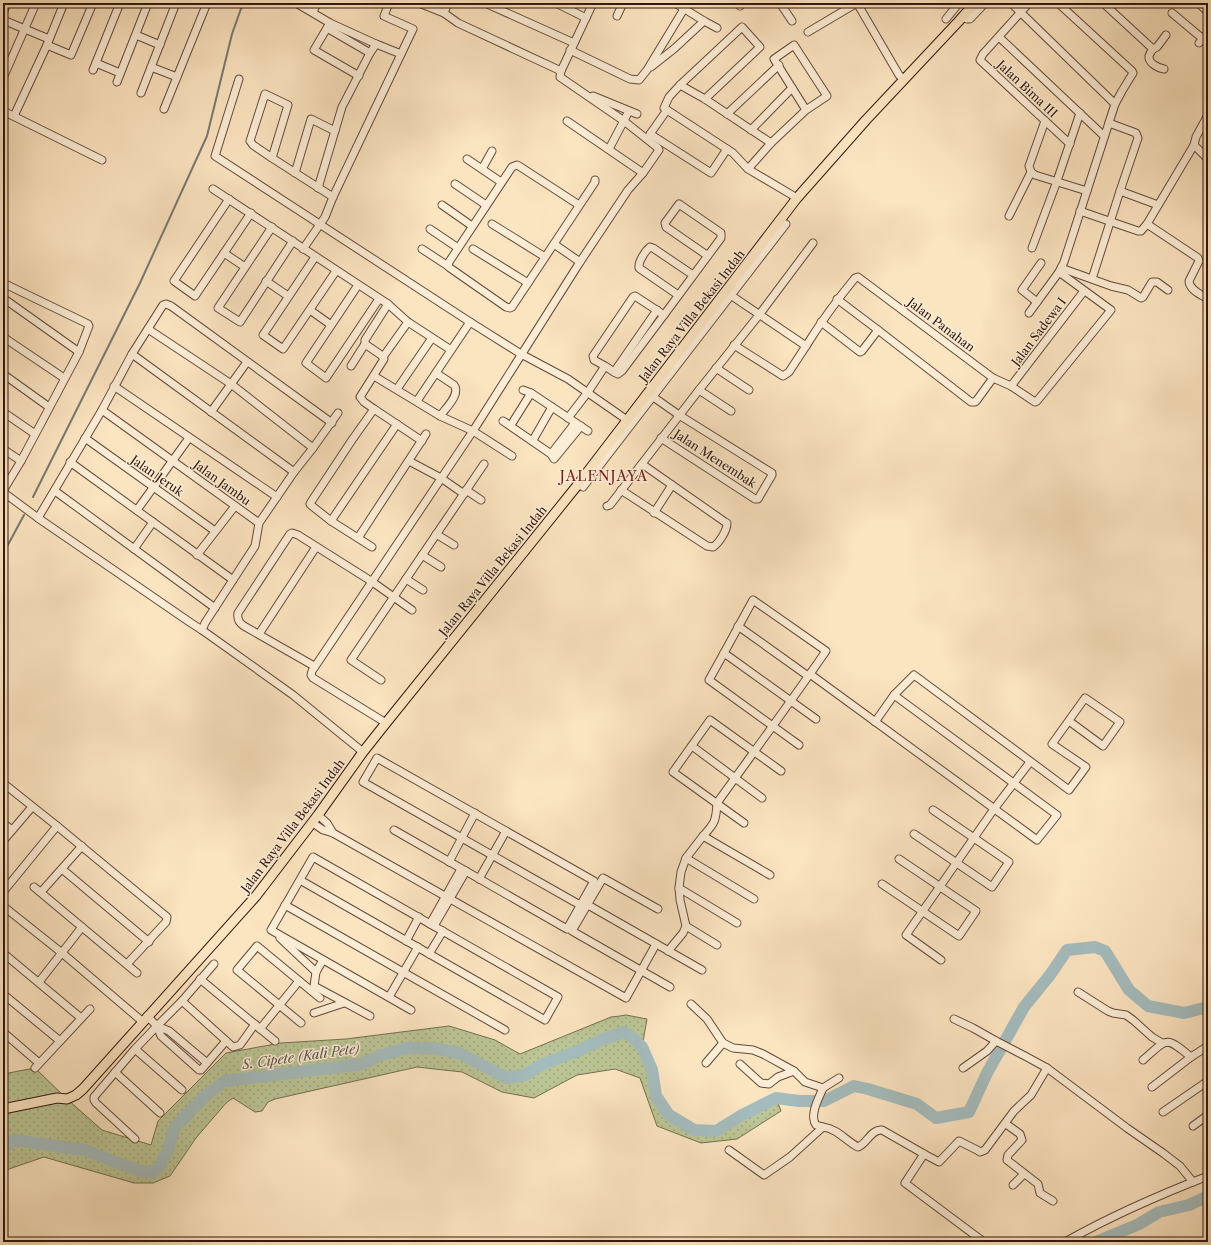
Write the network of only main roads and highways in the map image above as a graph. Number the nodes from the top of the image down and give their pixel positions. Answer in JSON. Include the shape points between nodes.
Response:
{"nodes":[{"id":1,"x":974,"y":3,"type":"edge"},
{"id":2,"x":3,"y":1109,"type":"edge"}],
"edges":[{"from":1,"to":2,"type":"main road","name":"Jalan Raya Villa Bekasi Indah","via":[[798,198],[729,293],[650,394],[626,420],[576,487],[363,752],[316,819],[256,896],[76,1095],[67,1099],[57,1098]]}]}
